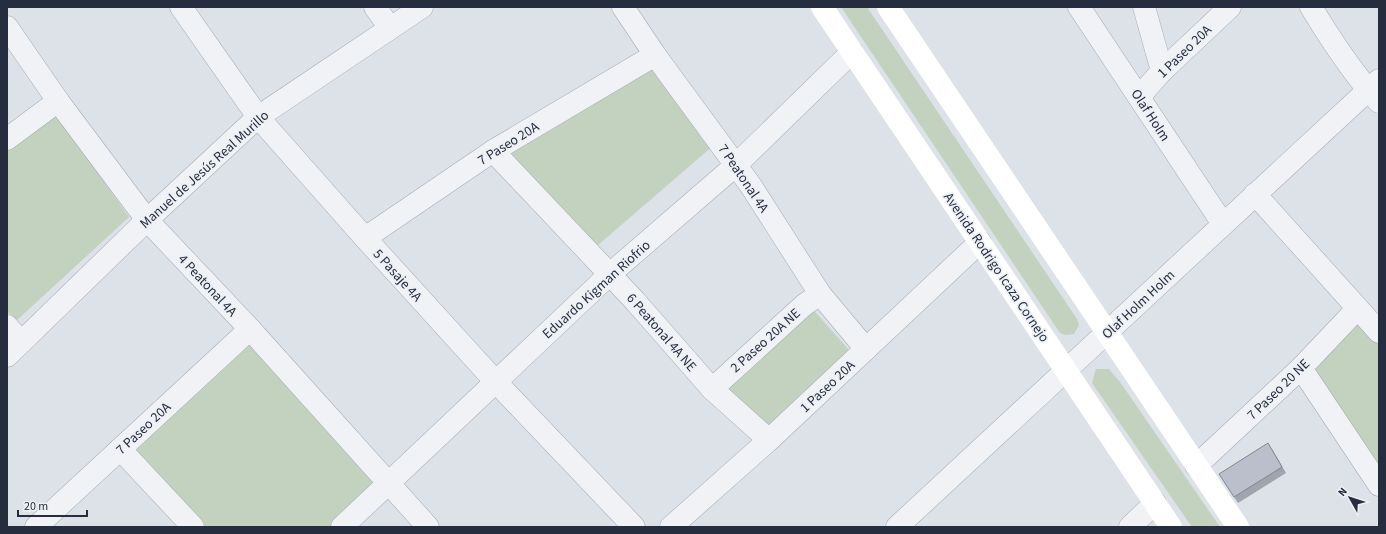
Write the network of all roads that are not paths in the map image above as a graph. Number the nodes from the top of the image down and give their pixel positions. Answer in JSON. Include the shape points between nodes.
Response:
{"nodes":[{"id":1,"x":181,"y":7,"type":"edge"},
{"id":2,"x":375,"y":7,"type":"edge"},
{"id":3,"x":422,"y":7,"type":"edge"},
{"id":4,"x":623,"y":7,"type":"edge"},
{"id":5,"x":822,"y":7,"type":"edge"},
{"id":6,"x":888,"y":7,"type":"edge"},
{"id":7,"x":1079,"y":7,"type":"edge"},
{"id":8,"x":1144,"y":7,"type":"edge"},
{"id":9,"x":1230,"y":7,"type":"edge"},
{"id":10,"x":1311,"y":7,"type":"edge"},
{"id":11,"x":7,"y":27,"type":"edge"},
{"id":12,"x":390,"y":28,"type":"junction"},
{"id":13,"x":852,"y":52,"type":"junction"},
{"id":14,"x":655,"y":55,"type":"junction"},
{"id":15,"x":1162,"y":71,"type":"junction"},
{"id":16,"x":1376,"y":91,"type":"edge"},
{"id":17,"x":1139,"y":97,"type":"junction"},
{"id":18,"x":58,"y":101,"type":"junction"},
{"id":19,"x":258,"y":117,"type":"junction"},
{"id":20,"x":7,"y":139,"type":"edge"},
{"id":21,"x":493,"y":151,"type":"junction"},
{"id":22,"x":736,"y":165,"type":"junction"},
{"id":23,"x":1256,"y":194,"type":"junction"},
{"id":24,"x":147,"y":220,"type":"junction"},
{"id":25,"x":1223,"y":224,"type":"junction"},
{"id":26,"x":364,"y":238,"type":"junction"},
{"id":27,"x":980,"y":242,"type":"junction"},
{"id":28,"x":610,"y":274,"type":"junction"},
{"id":29,"x":820,"y":294,"type":"junction"},
{"id":30,"x":1357,"y":309,"type":"junction"},
{"id":31,"x":7,"y":326,"type":"edge"},
{"id":32,"x":250,"y":329,"type":"junction"},
{"id":33,"x":1379,"y":332,"type":"edge"},
{"id":34,"x":1107,"y":334,"type":"junction"},
{"id":35,"x":14,"y":349,"type":"edge"},
{"id":36,"x":866,"y":349,"type":"junction"},
{"id":37,"x":1301,"y":368,"type":"junction"},
{"id":38,"x":1066,"y":371,"type":"junction"},
{"id":39,"x":496,"y":382,"type":"junction"},
{"id":40,"x":712,"y":389,"type":"junction"},
{"id":41,"x":769,"y":440,"type":"junction"},
{"id":42,"x":120,"y":449,"type":"junction"},
{"id":43,"x":1196,"y":466,"type":"junction"},
{"id":44,"x":389,"y":483,"type":"junction"},
{"id":45,"x":1379,"y":485,"type":"edge"},
{"id":46,"x":1155,"y":503,"type":"junction"},
{"id":47,"x":36,"y":527,"type":"edge"},
{"id":48,"x":193,"y":527,"type":"edge"},
{"id":49,"x":342,"y":527,"type":"edge"},
{"id":50,"x":428,"y":527,"type":"edge"},
{"id":51,"x":634,"y":527,"type":"edge"},
{"id":52,"x":671,"y":527,"type":"edge"},
{"id":53,"x":897,"y":527,"type":"edge"},
{"id":54,"x":1130,"y":527,"type":"edge"},
{"id":55,"x":1171,"y":527,"type":"edge"},
{"id":56,"x":1238,"y":527,"type":"edge"}],
"edges":[{"from":1,"to":19,"type":"street","name":"5 Pasaje 4A"},
{"from":2,"to":12,"type":"street"},
{"from":3,"to":12,"type":"street","name":"Manuel de Jesús Real Murillo"},
{"from":4,"to":14,"type":"street","name":"7 Peatonal 4A"},
{"from":5,"to":13,"type":"street","name":"Avenida Rodrigo Icaza Cornejo"},
{"from":6,"to":34,"type":"street"},
{"from":7,"to":17,"type":"street","name":"Olaf Holm"},
{"from":8,"to":15,"type":"street"},
{"from":9,"to":15,"type":"street","name":"1 Paseo 20A"},
{"from":10,"to":16,"type":"street","via":[[1327,33]]},
{"from":11,"to":18,"type":"street","name":"4 Peatonal 4A"},
{"from":12,"to":19,"type":"street","name":"Manuel de Jesús Real Murillo"},
{"from":13,"to":22,"type":"street","name":"Eduardo Kigman Riofrio"},
{"from":13,"to":27,"type":"street","name":"Avenida Rodrigo Icaza Cornejo"},
{"from":14,"to":21,"type":"street","name":"7 Paseo 20A"},
{"from":14,"to":22,"type":"street","name":"7 Peatonal 4A"},
{"from":15,"to":17,"type":"street","name":"1 Paseo 20A"},
{"from":16,"to":23,"type":"street","name":"Olaf Holm Holm"},
{"from":17,"to":25,"type":"street","name":"Olaf Holm"},
{"from":18,"to":20,"type":"street"},
{"from":18,"to":24,"type":"street","name":"4 Peatonal 4A"},
{"from":19,"to":24,"type":"street","name":"Manuel de Jesús Real Murillo"},
{"from":19,"to":26,"type":"street","name":"5 Pasaje 4A"},
{"from":21,"to":26,"type":"street","name":"7 Paseo 20A"},
{"from":21,"to":28,"type":"street","name":"6 Peatonal 4A NE"},
{"from":22,"to":28,"type":"street","name":"Eduardo Kigman Riofrio"},
{"from":22,"to":29,"type":"street","name":"7 Peatonal 4A"},
{"from":23,"to":25,"type":"street","name":"Olaf Holm Holm"},
{"from":23,"to":30,"type":"street"},
{"from":24,"to":32,"type":"street","name":"4 Peatonal 4A"},
{"from":24,"to":35,"type":"street","name":"Manuel de Jesús Real Murillo"},
{"from":25,"to":34,"type":"street","name":"Olaf Holm Holm"},
{"from":26,"to":39,"type":"street","name":"5 Pasaje 4A"},
{"from":27,"to":36,"type":"street","name":"1 Paseo 20A"},
{"from":27,"to":38,"type":"street","name":"Avenida Rodrigo Icaza Cornejo"},
{"from":28,"to":39,"type":"street","name":"Eduardo Kigman Riofrio"},
{"from":28,"to":40,"type":"street","name":"6 Peatonal 4A NE"},
{"from":29,"to":36,"type":"street","name":"7 Peatonal 4A"},
{"from":29,"to":40,"type":"street","name":"2 Paseo 20A NE","via":[[804,305]]},
{"from":30,"to":33,"type":"street"},
{"from":30,"to":37,"type":"street","name":"7 Paseo 20 NE"},
{"from":31,"to":35,"type":"street"},
{"from":32,"to":42,"type":"street","name":"7 Paseo 20A"},
{"from":32,"to":44,"type":"street","name":"4 Peatonal 4A"},
{"from":34,"to":38,"type":"street","name":"Olaf Holm Holm"},
{"from":34,"to":43,"type":"street"},
{"from":36,"to":41,"type":"street","name":"1 Paseo 20A"},
{"from":37,"to":43,"type":"street","name":"7 Paseo 20 NE"},
{"from":37,"to":45,"type":"street"},
{"from":38,"to":46,"type":"street","name":"Avenida Rodrigo Icaza Cornejo"},
{"from":38,"to":53,"type":"street","name":"Olaf Holm Holm"},
{"from":39,"to":44,"type":"street","name":"Eduardo Kigman Riofrio"},
{"from":39,"to":51,"type":"street","name":"5 Pasaje 4A"},
{"from":40,"to":41,"type":"street","name":"6 Peatonal 4A NE"},
{"from":41,"to":52,"type":"street","name":"1 Paseo 20A"},
{"from":42,"to":47,"type":"street","name":"7 Paseo 20A"},
{"from":42,"to":48,"type":"street"},
{"from":43,"to":56,"type":"street"},
{"from":44,"to":49,"type":"street","name":"Eduardo Kigman Riofrio"},
{"from":44,"to":50,"type":"street","name":"4 Peatonal 4A"},
{"from":46,"to":54,"type":"street"},
{"from":46,"to":55,"type":"street","name":"Avenida Rodrigo Icaza Cornejo"}]}
